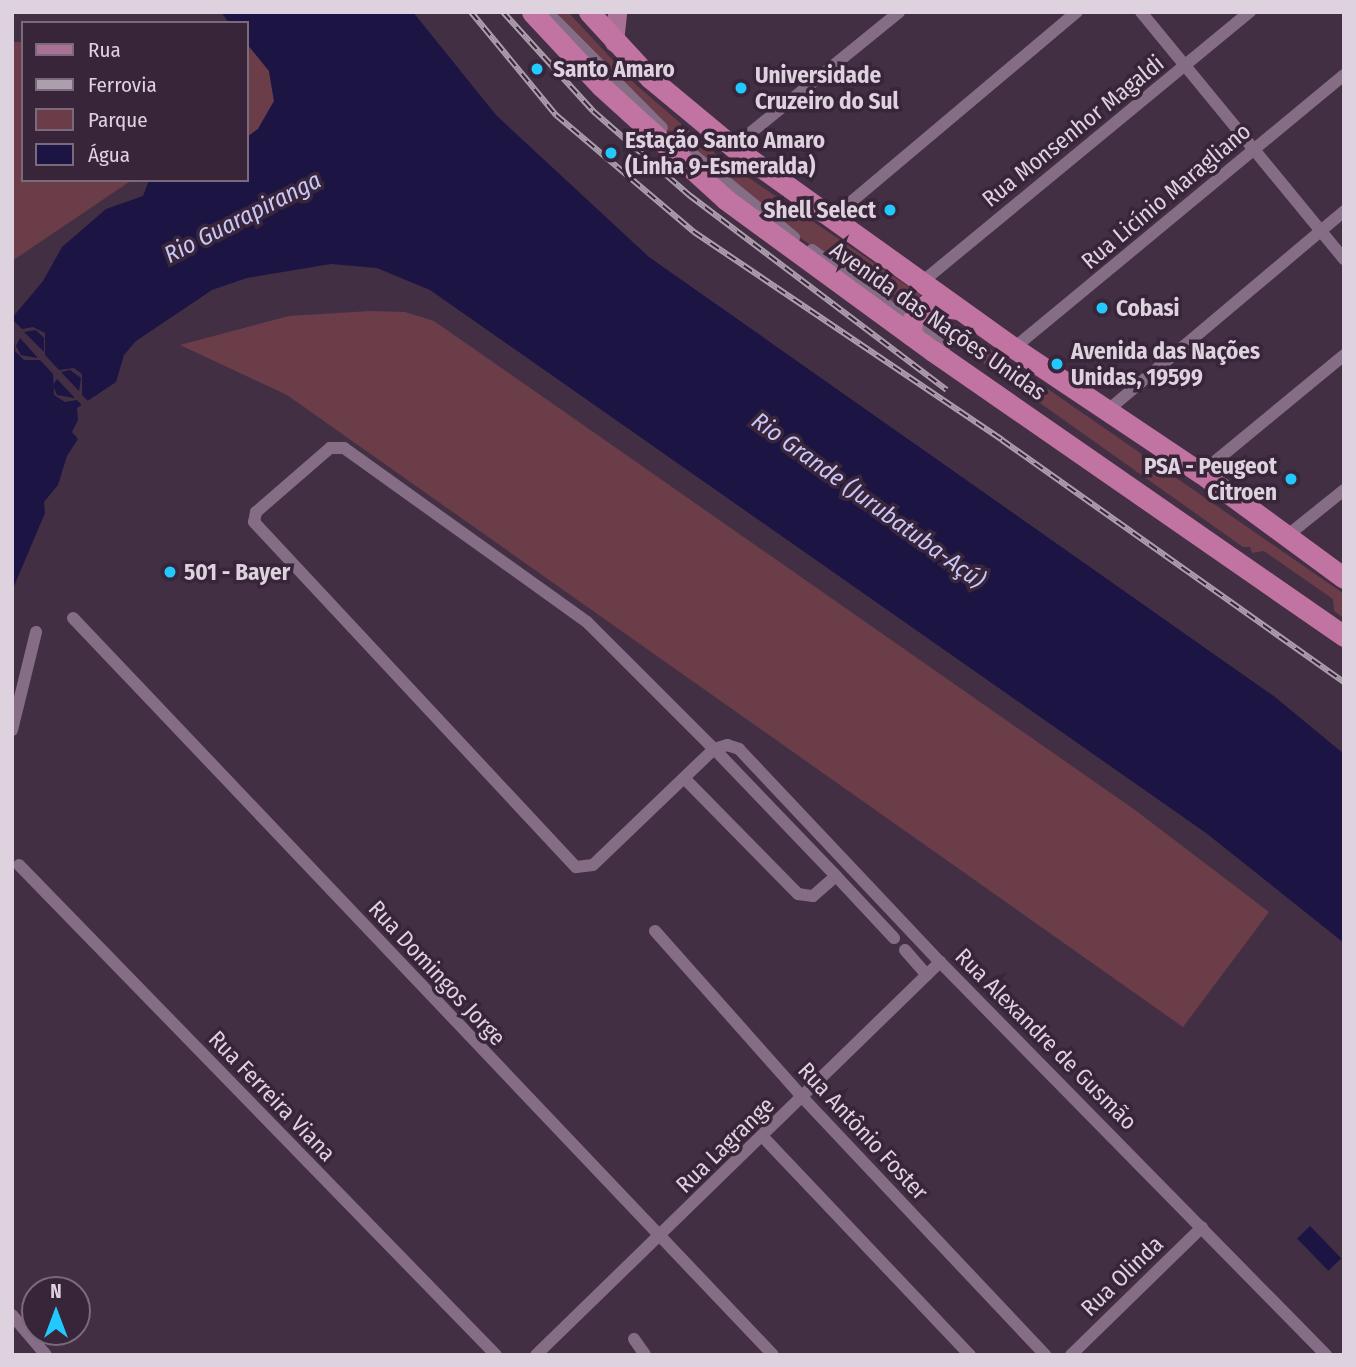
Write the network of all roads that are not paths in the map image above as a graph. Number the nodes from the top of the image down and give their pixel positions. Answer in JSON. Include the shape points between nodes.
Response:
{"nodes":[{"id":1,"x":532,"y":12,"type":"edge"},
{"id":2,"x":547,"y":12,"type":"edge"},
{"id":3,"x":589,"y":12,"type":"edge"},
{"id":4,"x":617,"y":12,"type":"edge"},
{"id":5,"x":899,"y":12,"type":"edge"},
{"id":6,"x":1077,"y":12,"type":"edge"},
{"id":7,"x":1140,"y":12,"type":"edge"},
{"id":8,"x":1250,"y":12,"type":"edge"},
{"id":9,"x":614,"y":42,"type":"junction"},
{"id":10,"x":1185,"y":66,"type":"junction"},
{"id":11,"x":1344,"y":75,"type":"edge"},
{"id":12,"x":733,"y":147,"type":"junction"},
{"id":13,"x":1253,"y":150,"type":"junction"},
{"id":14,"x":1344,"y":211,"type":"edge"},
{"id":15,"x":832,"y":218,"type":"junction"},
{"id":16,"x":1319,"y":229,"type":"junction"},
{"id":17,"x":1344,"y":259,"type":"edge"},
{"id":18,"x":922,"y":282,"type":"junction"},
{"id":19,"x":963,"y":312,"type":"junction"},
{"id":20,"x":911,"y":328,"type":"junction"},
{"id":21,"x":1014,"y":348,"type":"junction"},
{"id":22,"x":1344,"y":355,"type":"edge"},
{"id":23,"x":1108,"y":410,"type":"junction"},
{"id":24,"x":1201,"y":473,"type":"junction"},
{"id":25,"x":1344,"y":491,"type":"edge"},
{"id":26,"x":1288,"y":535,"type":"junction"},
{"id":27,"x":1344,"y":578,"type":"edge"},
{"id":28,"x":73,"y":618,"type":"dead end"},
{"id":29,"x":1344,"y":624,"type":"edge"},
{"id":30,"x":36,"y":632,"type":"dead end"},
{"id":31,"x":1344,"y":636,"type":"edge"},
{"id":32,"x":12,"y":730,"type":"edge"},
{"id":33,"x":714,"y":749,"type":"junction"},
{"id":34,"x":684,"y":778,"type":"junction"},
{"id":35,"x":19,"y":865,"type":"dead end"},
{"id":36,"x":836,"y":876,"type":"junction"},
{"id":37,"x":655,"y":931,"type":"dead end"},
{"id":38,"x":894,"y":938,"type":"dead end"},
{"id":39,"x":905,"y":950,"type":"dead end"},
{"id":40,"x":940,"y":962,"type":"junction"},
{"id":41,"x":927,"y":975,"type":"junction"},
{"id":42,"x":804,"y":1099,"type":"junction"},
{"id":43,"x":763,"y":1137,"type":"junction"},
{"id":44,"x":1202,"y":1227,"type":"junction"},
{"id":45,"x":659,"y":1236,"type":"junction"},
{"id":46,"x":12,"y":1315,"type":"edge"},
{"id":47,"x":634,"y":1339,"type":"dead end"},
{"id":48,"x":46,"y":1355,"type":"edge"},
{"id":49,"x":496,"y":1355,"type":"edge"},
{"id":50,"x":536,"y":1355,"type":"edge"},
{"id":51,"x":645,"y":1355,"type":"edge"},
{"id":52,"x":773,"y":1355,"type":"edge"},
{"id":53,"x":970,"y":1355,"type":"edge"},
{"id":54,"x":1045,"y":1355,"type":"edge"},
{"id":55,"x":1071,"y":1355,"type":"edge"},
{"id":56,"x":1326,"y":1355,"type":"edge"}],
"edges":[{"from":1,"to":20,"type":"highway","name":"Avenida das Nações Unidas","via":[[601,86],[725,198]]},
{"from":2,"to":20,"type":"street","via":[[609,78],[732,190]]},
{"from":3,"to":9,"type":"highway","name":"Avenida das Nações Unidas"},
{"from":4,"to":9,"type":"main road"},
{"from":5,"to":12,"type":"street"},
{"from":6,"to":15,"type":"street"},
{"from":7,"to":10,"type":"street"},
{"from":8,"to":10,"type":"street","name":"Rua Monsenhor Magaldi"},
{"from":9,"to":12,"type":"highway","name":"Avenida das Nações Unidas"},
{"from":10,"to":13,"type":"street"},
{"from":10,"to":18,"type":"street","name":"Rua Monsenhor Magaldi"},
{"from":11,"to":13,"type":"street","name":"Rua Licínio Maragliano"},
{"from":12,"to":15,"type":"highway","name":"Avenida das Nações Unidas"},
{"from":13,"to":16,"type":"street"},
{"from":13,"to":21,"type":"street","name":"Rua Licínio Maragliano"},
{"from":14,"to":16,"type":"street"},
{"from":15,"to":18,"type":"highway","name":"Avenida das Nações Unidas"},
{"from":16,"to":17,"type":"street"},
{"from":16,"to":23,"type":"street"},
{"from":18,"to":19,"type":"highway","name":"Avenida das Nações Unidas"},
{"from":19,"to":20,"type":"highway","via":[[926,305]]},
{"from":19,"to":21,"type":"highway","name":"Avenida das Nações Unidas"},
{"from":20,"to":29,"type":"street"},
{"from":20,"to":31,"type":"highway","name":"Avenida das Nações Unidas"},
{"from":21,"to":23,"type":"highway","name":"Avenida das Nações Unidas"},
{"from":22,"to":24,"type":"street"},
{"from":23,"to":24,"type":"highway","name":"Avenida das Nações Unidas"},
{"from":24,"to":26,"type":"highway","name":"Avenida das Nações Unidas"},
{"from":25,"to":26,"type":"street"},
{"from":26,"to":27,"type":"highway","name":"Avenida das Nações Unidas"},
{"from":28,"to":45,"type":"street","name":"Rua Domingos Jorge"},
{"from":30,"to":32,"type":"street"},
{"from":33,"to":34,"type":"street"},
{"from":33,"to":34,"type":"street","via":[[587,622],[344,448],[330,447],[256,512],[254,522],[576,867],[593,865]]},
{"from":33,"to":36,"type":"street"},
{"from":33,"to":40,"type":"street","name":"Rua Alexandre de Gusmão","via":[[739,748]]},
{"from":34,"to":36,"type":"street","via":[[798,894],[813,896]]},
{"from":35,"to":49,"type":"street","name":"Rua Ferreira Viana"},
{"from":36,"to":38,"type":"street"},
{"from":37,"to":42,"type":"street","name":"Rua Antônio Foster"},
{"from":39,"to":41,"type":"street"},
{"from":40,"to":41,"type":"street","name":"Rua Lagrange"},
{"from":40,"to":44,"type":"street","name":"Rua Alexandre de Gusmão"},
{"from":41,"to":42,"type":"street","name":"Rua Lagrange"},
{"from":42,"to":43,"type":"street","name":"Rua Lagrange"},
{"from":42,"to":54,"type":"street","name":"Rua Antônio Foster"},
{"from":43,"to":45,"type":"street","name":"Rua Lagrange"},
{"from":43,"to":53,"type":"street"},
{"from":44,"to":55,"type":"street","name":"Rua Olinda"},
{"from":44,"to":56,"type":"street","name":"Rua Alexandre de Gusmão"},
{"from":45,"to":50,"type":"street","name":"Rua Lagrange"},
{"from":45,"to":52,"type":"street","name":"Rua Domingos Jorge"},
{"from":46,"to":48,"type":"street"},
{"from":47,"to":51,"type":"street"}]}
